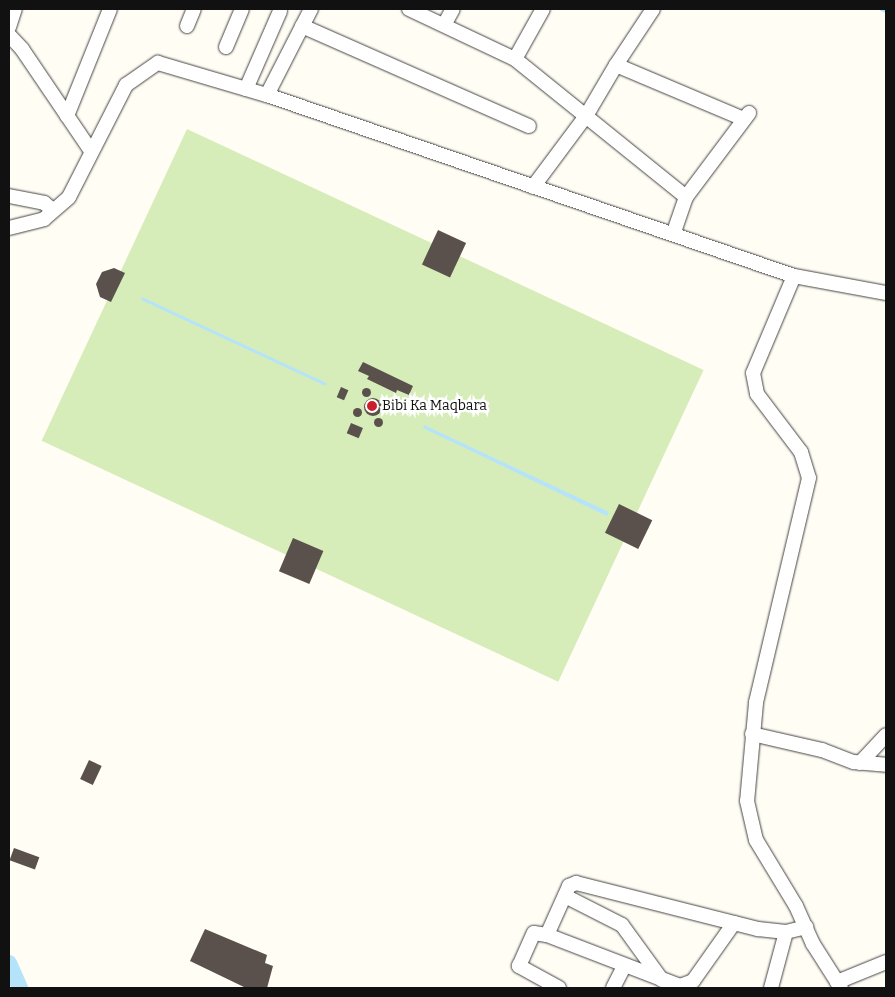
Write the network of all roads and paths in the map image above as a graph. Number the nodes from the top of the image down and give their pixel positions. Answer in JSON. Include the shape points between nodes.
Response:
{"nodes":[{"id":1,"x":14,"y":9,"type":"edge"},
{"id":2,"x":110,"y":9,"type":"edge"},
{"id":3,"x":194,"y":9,"type":"edge"},
{"id":4,"x":242,"y":9,"type":"edge"},
{"id":5,"x":311,"y":9,"type":"edge"},
{"id":6,"x":410,"y":9,"type":"edge"},
{"id":7,"x":453,"y":9,"type":"edge"},
{"id":8,"x":543,"y":9,"type":"edge"},
{"id":9,"x":654,"y":9,"type":"edge"},
{"id":10,"x":280,"y":11,"type":"dead end"},
{"id":11,"x":444,"y":25,"type":"junction"},
{"id":12,"x":187,"y":26,"type":"dead end"},
{"id":13,"x":302,"y":26,"type":"junction"},
{"id":14,"x":9,"y":28,"type":"edge"},
{"id":15,"x":9,"y":35,"type":"edge"},
{"id":16,"x":226,"y":47,"type":"dead end"},
{"id":17,"x":515,"y":59,"type":"junction"},
{"id":18,"x":616,"y":65,"type":"junction"},
{"id":19,"x":246,"y":89,"type":"junction"},
{"id":20,"x":267,"y":95,"type":"junction"},
{"id":21,"x":67,"y":116,"type":"junction"},
{"id":22,"x":586,"y":116,"type":"junction"},
{"id":23,"x":529,"y":126,"type":"dead end"},
{"id":24,"x":91,"y":151,"type":"junction"},
{"id":25,"x":533,"y":186,"type":"junction"},
{"id":26,"x":9,"y":196,"type":"edge"},
{"id":27,"x":686,"y":197,"type":"junction"},
{"id":28,"x":53,"y":210,"type":"junction"},
{"id":29,"x":9,"y":228,"type":"edge"},
{"id":30,"x":673,"y":234,"type":"junction"},
{"id":31,"x":794,"y":276,"type":"junction"},
{"id":32,"x":886,"y":293,"type":"edge"},
{"id":33,"x":752,"y":734,"type":"junction"},
{"id":34,"x":886,"y":735,"type":"edge"},
{"id":35,"x":860,"y":763,"type":"junction"},
{"id":36,"x":886,"y":765,"type":"edge"},
{"id":37,"x":565,"y":896,"type":"junction"},
{"id":38,"x":734,"y":923,"type":"junction"},
{"id":39,"x":806,"y":926,"type":"junction"},
{"id":40,"x":786,"y":932,"type":"junction"},
{"id":41,"x":547,"y":935,"type":"junction"},
{"id":42,"x":886,"y":962,"type":"edge"},
{"id":43,"x":624,"y":966,"type":"junction"},
{"id":44,"x":662,"y":980,"type":"junction"},
{"id":45,"x":839,"y":985,"type":"edge"},
{"id":46,"x":558,"y":988,"type":"edge"},
{"id":47,"x":613,"y":988,"type":"edge"},
{"id":48,"x":771,"y":988,"type":"edge"}],
"edges":[{"from":1,"to":14,"type":"street"},
{"from":2,"to":21,"type":"street"},
{"from":3,"to":12,"type":"street"},
{"from":4,"to":16,"type":"street"},
{"from":5,"to":13,"type":"street"},
{"from":6,"to":11,"type":"street"},
{"from":7,"to":11,"type":"street"},
{"from":8,"to":17,"type":"street"},
{"from":9,"to":18,"type":"street"},
{"from":10,"to":19,"type":"street"},
{"from":11,"to":17,"type":"street"},
{"from":13,"to":20,"type":"street"},
{"from":13,"to":23,"type":"street"},
{"from":15,"to":21,"type":"street"},
{"from":17,"to":22,"type":"street"},
{"from":18,"to":22,"type":"street"},
{"from":18,"to":27,"type":"street","via":[[747,116]]},
{"from":19,"to":20,"type":"street"},
{"from":19,"to":24,"type":"street","via":[[158,63],[126,85]]},
{"from":20,"to":25,"type":"street"},
{"from":21,"to":24,"type":"street"},
{"from":22,"to":25,"type":"street"},
{"from":22,"to":27,"type":"street"},
{"from":24,"to":28,"type":"street","via":[[68,197]]},
{"from":25,"to":30,"type":"street"},
{"from":26,"to":28,"type":"street","via":[[44,204]]},
{"from":27,"to":30,"type":"street"},
{"from":28,"to":29,"type":"street","via":[[44,218]]},
{"from":30,"to":31,"type":"street"},
{"from":31,"to":32,"type":"street"},
{"from":31,"to":33,"type":"street","via":[[753,373],[757,394],[801,452],[809,478],[756,703]]},
{"from":33,"to":35,"type":"street","via":[[822,750]]},
{"from":33,"to":39,"type":"street","via":[[747,802],[756,840]]},
{"from":34,"to":35,"type":"street"},
{"from":35,"to":36,"type":"street"},
{"from":37,"to":38,"type":"street","via":[[569,886],[576,882]]},
{"from":37,"to":41,"type":"street"},
{"from":37,"to":44,"type":"street","via":[[622,925]]},
{"from":38,"to":40,"type":"street"},
{"from":38,"to":44,"type":"street","via":[[693,981],[680,986]]},
{"from":39,"to":40,"type":"street"},
{"from":39,"to":45,"type":"street","via":[[813,944]]},
{"from":40,"to":48,"type":"street"},
{"from":41,"to":43,"type":"street"},
{"from":41,"to":46,"type":"street","via":[[536,932],[531,936],[519,966]]},
{"from":42,"to":45,"type":"street"},
{"from":43,"to":44,"type":"street"},
{"from":43,"to":47,"type":"street"}]}
